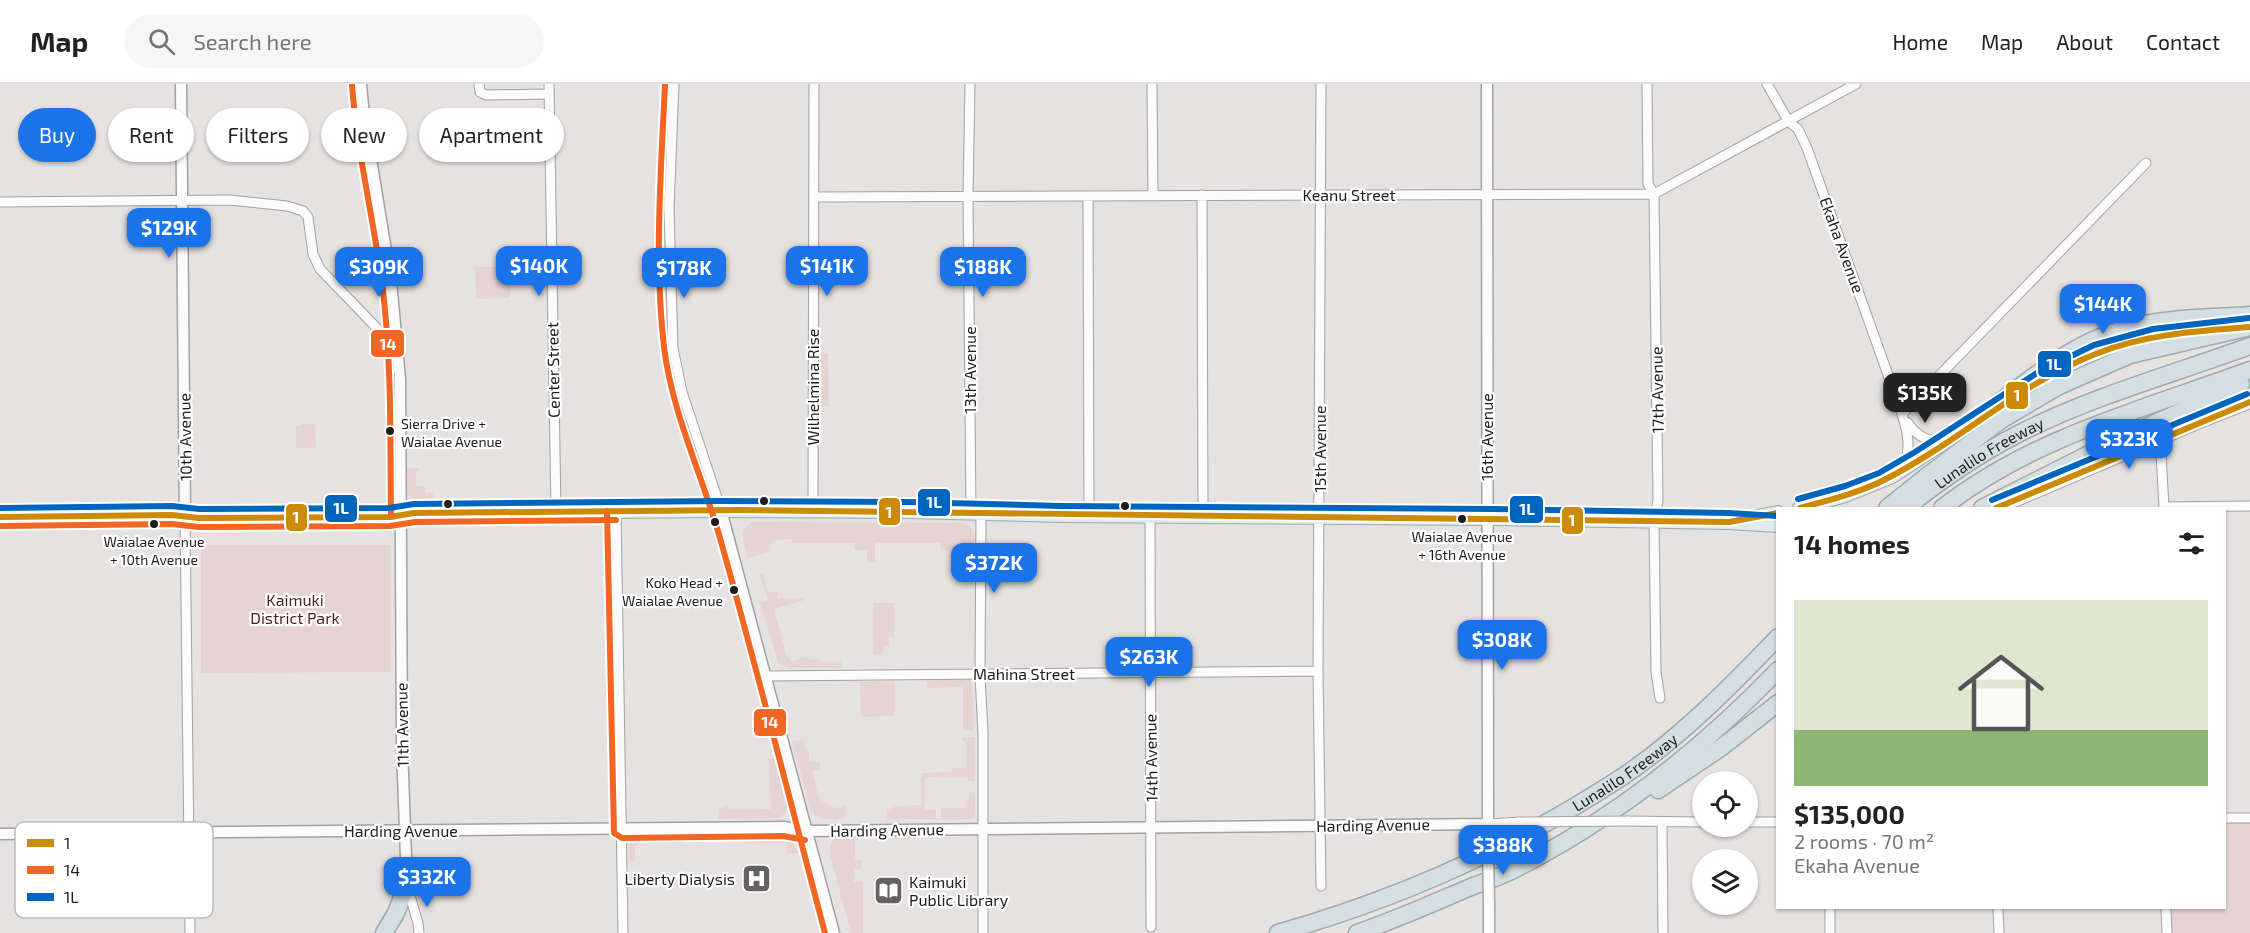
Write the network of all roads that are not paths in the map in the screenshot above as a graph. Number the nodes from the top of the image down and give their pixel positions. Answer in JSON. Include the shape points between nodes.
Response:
{"nodes":[{"id":1,"x":181,"y":84,"type":"edge"},
{"id":2,"x":361,"y":84,"type":"edge"},
{"id":3,"x":479,"y":84,"type":"edge"},
{"id":4,"x":549,"y":84,"type":"edge"},
{"id":5,"x":674,"y":84,"type":"edge"},
{"id":6,"x":814,"y":84,"type":"edge"},
{"id":7,"x":970,"y":84,"type":"edge"},
{"id":8,"x":1152,"y":84,"type":"edge"},
{"id":9,"x":1321,"y":84,"type":"edge"},
{"id":10,"x":1487,"y":84,"type":"edge"},
{"id":11,"x":1647,"y":84,"type":"edge"},
{"id":12,"x":1767,"y":84,"type":"edge"},
{"id":13,"x":1856,"y":84,"type":"edge"},
{"id":14,"x":548,"y":94,"type":"junction"},
{"id":15,"x":1789,"y":122,"type":"junction"},
{"id":16,"x":2146,"y":164,"type":"dead end"},
{"id":17,"x":1488,"y":194,"type":"junction"},
{"id":18,"x":1654,"y":194,"type":"junction"},
{"id":19,"x":1153,"y":195,"type":"junction"},
{"id":20,"x":1202,"y":195,"type":"junction"},
{"id":21,"x":1321,"y":195,"type":"junction"},
{"id":22,"x":968,"y":196,"type":"junction"},
{"id":23,"x":1088,"y":196,"type":"junction"},
{"id":24,"x":814,"y":197,"type":"junction"},
{"id":25,"x":182,"y":199,"type":"junction"},
{"id":26,"x":0,"y":202,"type":"edge"},
{"id":27,"x":2250,"y":315,"type":"edge"},
{"id":28,"x":2250,"y":327,"type":"edge"},
{"id":29,"x":2250,"y":346,"type":"edge"},
{"id":30,"x":398,"y":350,"type":"junction"},
{"id":31,"x":2250,"y":370,"type":"edge"},
{"id":32,"x":2250,"y":380,"type":"edge"},
{"id":33,"x":2220,"y":387,"type":"junction"},
{"id":34,"x":2250,"y":402,"type":"edge"},
{"id":35,"x":1902,"y":414,"type":"junction"},
{"id":36,"x":1980,"y":418,"type":"junction"},
{"id":37,"x":1945,"y":442,"type":"junction"},
{"id":38,"x":2161,"y":453,"type":"dead end"},
{"id":39,"x":1904,"y":470,"type":"junction"},
{"id":40,"x":2250,"y":506,"type":"edge"},
{"id":41,"x":1803,"y":507,"type":"edge"},
{"id":42,"x":1888,"y":507,"type":"edge"},
{"id":43,"x":1907,"y":507,"type":"edge"},
{"id":44,"x":1944,"y":507,"type":"edge"},
{"id":45,"x":1984,"y":507,"type":"edge"},
{"id":46,"x":1998,"y":507,"type":"edge"},
{"id":47,"x":2164,"y":507,"type":"edge"},
{"id":48,"x":2207,"y":507,"type":"edge"},
{"id":49,"x":721,"y":510,"type":"junction"},
{"id":50,"x":616,"y":511,"type":"junction"},
{"id":51,"x":813,"y":511,"type":"junction"},
{"id":52,"x":556,"y":512,"type":"junction"},
{"id":53,"x":976,"y":513,"type":"junction"},
{"id":54,"x":1776,"y":513,"type":"edge"},
{"id":55,"x":400,"y":515,"type":"junction"},
{"id":56,"x":1089,"y":515,"type":"junction"},
{"id":57,"x":1150,"y":516,"type":"junction"},
{"id":58,"x":1203,"y":516,"type":"junction"},
{"id":59,"x":1320,"y":516,"type":"junction"},
{"id":60,"x":0,"y":517,"type":"edge"},
{"id":61,"x":185,"y":517,"type":"junction"},
{"id":62,"x":1488,"y":518,"type":"junction"},
{"id":63,"x":1654,"y":521,"type":"junction"},
{"id":64,"x":1729,"y":522,"type":"junction"},
{"id":65,"x":1776,"y":525,"type":"edge"},
{"id":66,"x":1776,"y":639,"type":"edge"},
{"id":67,"x":1318,"y":671,"type":"junction"},
{"id":68,"x":1776,"y":672,"type":"edge"},
{"id":69,"x":1150,"y":674,"type":"junction"},
{"id":70,"x":980,"y":675,"type":"junction"},
{"id":71,"x":766,"y":676,"type":"junction"},
{"id":72,"x":1660,"y":698,"type":"dead end"},
{"id":73,"x":1776,"y":706,"type":"edge"},
{"id":74,"x":2226,"y":818,"type":"edge"},
{"id":75,"x":2250,"y":818,"type":"edge"},
{"id":76,"x":188,"y":822,"type":"edge"},
{"id":77,"x":1662,"y":822,"type":"junction"},
{"id":78,"x":1692,"y":822,"type":"edge"},
{"id":79,"x":1758,"y":822,"type":"edge"},
{"id":80,"x":1776,"y":822,"type":"edge"},
{"id":81,"x":1488,"y":824,"type":"junction"},
{"id":82,"x":1321,"y":826,"type":"junction"},
{"id":83,"x":1152,"y":827,"type":"junction"},
{"id":84,"x":622,"y":829,"type":"junction"},
{"id":85,"x":983,"y":829,"type":"junction"},
{"id":86,"x":404,"y":831,"type":"junction"},
{"id":87,"x":807,"y":831,"type":"junction"},
{"id":88,"x":213,"y":833,"type":"edge"},
{"id":89,"x":0,"y":834,"type":"edge"},
{"id":90,"x":15,"y":834,"type":"edge"},
{"id":91,"x":1516,"y":869,"type":"junction"},
{"id":92,"x":407,"y":885,"type":"junction"},
{"id":93,"x":1322,"y":886,"type":"dead end"},
{"id":94,"x":1830,"y":909,"type":"edge"},
{"id":95,"x":1998,"y":909,"type":"edge"},
{"id":96,"x":2166,"y":909,"type":"edge"},
{"id":97,"x":190,"y":918,"type":"edge"},
{"id":98,"x":1151,"y":927,"type":"dead end"},
{"id":99,"x":190,"y":933,"type":"edge"},
{"id":100,"x":384,"y":933,"type":"edge"},
{"id":101,"x":419,"y":933,"type":"edge"},
{"id":102,"x":623,"y":933,"type":"edge"},
{"id":103,"x":834,"y":933,"type":"edge"},
{"id":104,"x":983,"y":933,"type":"edge"},
{"id":105,"x":1278,"y":933,"type":"edge"},
{"id":106,"x":1357,"y":933,"type":"edge"},
{"id":107,"x":1489,"y":933,"type":"edge"},
{"id":108,"x":1663,"y":933,"type":"edge"},
{"id":109,"x":1830,"y":933,"type":"edge"},
{"id":110,"x":1999,"y":933,"type":"edge"},
{"id":111,"x":2167,"y":933,"type":"edge"}],
"edges":[{"from":1,"to":25,"type":"street","name":"10th Avenue"},
{"from":2,"to":30,"type":"street","name":"11th Avenue"},
{"from":3,"to":14,"type":"street","via":[[483,94]]},
{"from":4,"to":14,"type":"street","name":"Center Street"},
{"from":5,"to":49,"type":"street","via":[[669,208],[673,348],[682,392]]},
{"from":6,"to":24,"type":"street","name":"Wilhelmina Rise"},
{"from":7,"to":22,"type":"street","name":"13th Avenue"},
{"from":8,"to":19,"type":"street"},
{"from":9,"to":21,"type":"street","name":"15th Avenue"},
{"from":10,"to":17,"type":"street","name":"16th Avenue"},
{"from":11,"to":18,"type":"street","name":"17th Avenue","via":[[1648,184]]},
{"from":12,"to":15,"type":"street","name":"Ekaha Avenue"},
{"from":13,"to":15,"type":"street","name":"Keanu Street"},
{"from":14,"to":52,"type":"street","name":"Center Street"},
{"from":15,"to":18,"type":"street","name":"Keanu Street"},
{"from":15,"to":35,"type":"street","name":"Ekaha Avenue","via":[[1798,129],[1807,148]]},
{"from":16,"to":35,"type":"street"},
{"from":17,"to":18,"type":"street","name":"Keanu Street"},
{"from":17,"to":21,"type":"street","name":"Keanu Street"},
{"from":17,"to":62,"type":"street","name":"16th Avenue"},
{"from":18,"to":63,"type":"street","name":"17th Avenue","via":[[1658,501]]},
{"from":19,"to":20,"type":"street","name":"Keanu Street"},
{"from":19,"to":23,"type":"street","name":"Keanu Street"},
{"from":20,"to":21,"type":"street","name":"Keanu Street"},
{"from":20,"to":58,"type":"street"},
{"from":21,"to":59,"type":"street","name":"15th Avenue"},
{"from":22,"to":23,"type":"street","name":"Keanu Street"},
{"from":22,"to":24,"type":"street","name":"Keanu Street"},
{"from":22,"to":53,"type":"street","name":"13th Avenue"},
{"from":23,"to":56,"type":"street"},
{"from":24,"to":51,"type":"street","name":"Wilhelmina Rise"},
{"from":25,"to":26,"type":"street"},
{"from":25,"to":30,"type":"street","via":[[250,201],[303,211],[320,269]]},
{"from":25,"to":61,"type":"street","name":"10th Avenue"},
{"from":27,"to":36,"type":"highway","via":[[2129,327],[2093,340],[2035,376]]},
{"from":28,"to":36,"type":"main road","via":[[2166,334],[2126,343],[2046,377]]},
{"from":28,"to":42,"type":"highway","via":[[2130,355],[2059,386],[2001,420]]},
{"from":29,"to":43,"type":"highway","name":"Lunalilo Freeway","via":[[2077,407],[2018,434],[1960,468]]},
{"from":30,"to":55,"type":"street","name":"11th Avenue"},
{"from":31,"to":33,"type":"highway","name":"Lunalilo Freeway"},
{"from":32,"to":33,"type":"highway"},
{"from":33,"to":44,"type":"highway","name":"Lunalilo Freeway","via":[[2116,416],[2057,440],[2000,470]]},
{"from":33,"to":45,"type":"highway"},
{"from":34,"to":46,"type":"main road"},
{"from":35,"to":37,"type":"street","name":"Ekaha Avenue","via":[[1916,435]]},
{"from":35,"to":39,"type":"street","name":"Ekaha Avenue","via":[[1909,437]]},
{"from":36,"to":37,"type":"main road"},
{"from":37,"to":39,"type":"main road"},
{"from":38,"to":47,"type":"street"},
{"from":39,"to":41,"type":"main road","via":[[1845,495]]},
{"from":40,"to":48,"type":"street"},
{"from":49,"to":50,"type":"main road"},
{"from":49,"to":51,"type":"main road"},
{"from":49,"to":71,"type":"street"},
{"from":50,"to":52,"type":"main road"},
{"from":50,"to":84,"type":"street"},
{"from":51,"to":53,"type":"main road"},
{"from":52,"to":55,"type":"main road"},
{"from":53,"to":56,"type":"main road"},
{"from":53,"to":70,"type":"street","name":"13th Avenue"},
{"from":54,"to":64,"type":"main road"},
{"from":55,"to":61,"type":"main road"},
{"from":55,"to":86,"type":"street","name":"11th Avenue"},
{"from":56,"to":57,"type":"main road"},
{"from":57,"to":58,"type":"main road"},
{"from":57,"to":69,"type":"street","name":"14th Avenue"},
{"from":58,"to":59,"type":"main road"},
{"from":59,"to":62,"type":"main road"},
{"from":59,"to":67,"type":"street","name":"15th Avenue"},
{"from":60,"to":61,"type":"main road"},
{"from":61,"to":76,"type":"street","name":"10th Avenue"},
{"from":62,"to":63,"type":"main road"},
{"from":62,"to":81,"type":"street","name":"16th Avenue"},
{"from":63,"to":64,"type":"main road"},
{"from":63,"to":72,"type":"street","name":"17th Avenue","via":[[1656,672]]},
{"from":64,"to":65,"type":"main road"},
{"from":66,"to":105,"type":"highway","name":"Lunalilo Freeway","via":[[1723,693],[1622,777],[1503,845],[1439,876],[1378,901]]},
{"from":67,"to":69,"type":"street","name":"Mahina Street"},
{"from":67,"to":82,"type":"street","name":"15th Avenue"},
{"from":68,"to":91,"type":"highway","name":"Lunalilo Freeway","via":[[1662,775],[1586,828]]},
{"from":69,"to":70,"type":"street","name":"Mahina Street"},
{"from":69,"to":83,"type":"street","name":"14th Avenue"},
{"from":70,"to":71,"type":"street","name":"Mahina Street"},
{"from":70,"to":85,"type":"street","name":"13th Avenue"},
{"from":71,"to":87,"type":"street"},
{"from":73,"to":91,"type":"highway","via":[[1636,804]]},
{"from":74,"to":75,"type":"street"},
{"from":77,"to":78,"type":"street","name":"Harding Avenue"},
{"from":77,"to":81,"type":"street","name":"Harding Avenue","bridge":true},
{"from":77,"to":108,"type":"street"},
{"from":79,"to":80,"type":"street"},
{"from":81,"to":82,"type":"street","name":"Harding Avenue"},
{"from":81,"to":107,"type":"street","name":"16th Avenue","bridge":true},
{"from":82,"to":83,"type":"street","name":"Harding Avenue"},
{"from":82,"to":93,"type":"street","name":"15th Avenue"},
{"from":83,"to":85,"type":"street","name":"Harding Avenue"},
{"from":83,"to":98,"type":"street","name":"14th Avenue"},
{"from":84,"to":86,"type":"street","name":"Harding Avenue"},
{"from":84,"to":87,"type":"street","name":"Harding Avenue","via":[[784,827]]},
{"from":84,"to":102,"type":"street"},
{"from":85,"to":87,"type":"street","name":"Harding Avenue"},
{"from":85,"to":104,"type":"street","name":"13th Avenue"},
{"from":86,"to":88,"type":"street","name":"Harding Avenue"},
{"from":86,"to":92,"type":"street","name":"11th Avenue"},
{"from":87,"to":103,"type":"street"},
{"from":89,"to":90,"type":"street","name":"Harding Avenue"},
{"from":91,"to":106,"type":"highway","name":"Lunalilo Freeway"},
{"from":92,"to":100,"type":"highway"},
{"from":92,"to":101,"type":"street","name":"11th Avenue"},
{"from":94,"to":109,"type":"street"},
{"from":95,"to":110,"type":"street"},
{"from":96,"to":111,"type":"street"},
{"from":97,"to":99,"type":"street","name":"10th Avenue"}]}
